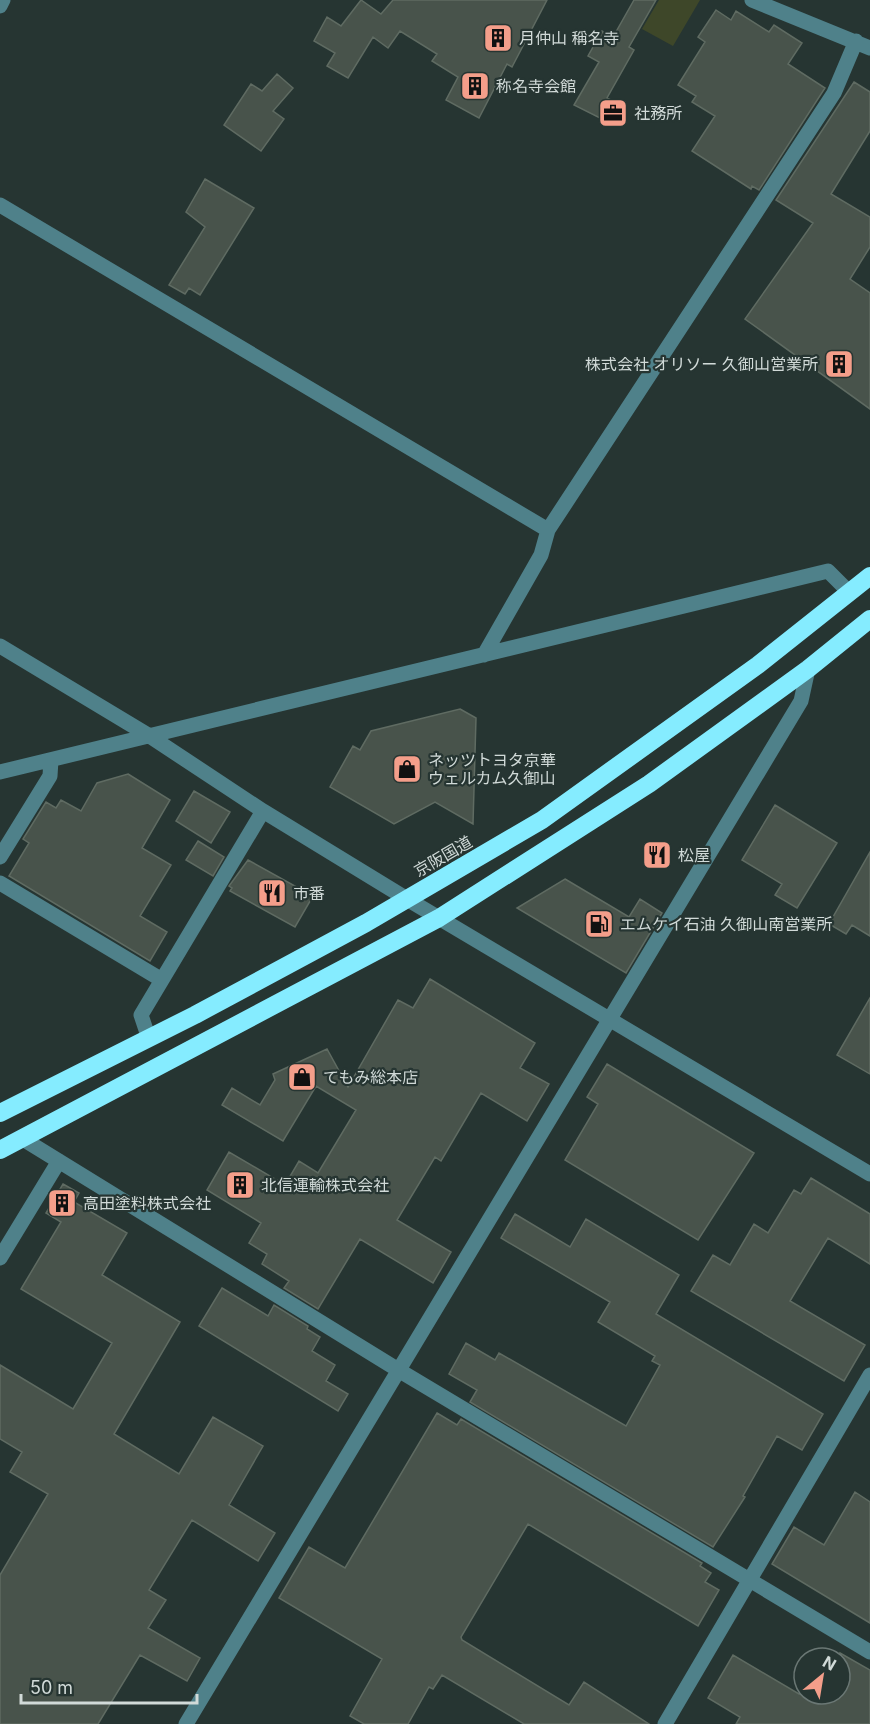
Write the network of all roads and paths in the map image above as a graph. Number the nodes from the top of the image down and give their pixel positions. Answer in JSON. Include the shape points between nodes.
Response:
{"nodes":[{"id":1,"x":3,"y":0,"type":"edge"},
{"id":2,"x":752,"y":0,"type":"edge"},
{"id":3,"x":0,"y":6,"type":"edge"},
{"id":4,"x":863,"y":45,"type":"edge"},
{"id":5,"x":0,"y":205,"type":"edge"},
{"id":6,"x":548,"y":530,"type":"junction"},
{"id":7,"x":870,"y":576,"type":"edge"},
{"id":8,"x":850,"y":593,"type":"junction"},
{"id":9,"x":870,"y":619,"type":"edge"},
{"id":10,"x":0,"y":646,"type":"edge"},
{"id":11,"x":484,"y":655,"type":"junction"},
{"id":12,"x":808,"y":669,"type":"junction"},
{"id":13,"x":148,"y":735,"type":"junction"},
{"id":14,"x":51,"y":760,"type":"junction"},
{"id":15,"x":0,"y":771,"type":"edge"},
{"id":16,"x":263,"y":810,"type":"junction"},
{"id":17,"x":0,"y":857,"type":"edge"},
{"id":18,"x":0,"y":883,"type":"edge"},
{"id":19,"x":407,"y":899,"type":"junction"},
{"id":20,"x":439,"y":918,"type":"junction"},
{"id":21,"x":162,"y":980,"type":"junction"},
{"id":22,"x":611,"y":1020,"type":"junction"},
{"id":23,"x":149,"y":1039,"type":"junction"},
{"id":24,"x":0,"y":1113,"type":"edge"},
{"id":25,"x":23,"y":1139,"type":"junction"},
{"id":26,"x":0,"y":1150,"type":"edge"},
{"id":27,"x":59,"y":1161,"type":"junction"},
{"id":28,"x":870,"y":1174,"type":"edge"},
{"id":29,"x":0,"y":1258,"type":"edge"},
{"id":30,"x":400,"y":1371,"type":"junction"},
{"id":31,"x":870,"y":1375,"type":"edge"},
{"id":32,"x":750,"y":1580,"type":"junction"},
{"id":33,"x":870,"y":1652,"type":"edge"},
{"id":34,"x":186,"y":1724,"type":"edge"},
{"id":35,"x":665,"y":1724,"type":"edge"}],
"edges":[{"from":1,"to":3,"type":"street"},
{"from":2,"to":4,"type":"street"},
{"from":4,"to":6,"type":"street"},
{"from":5,"to":6,"type":"street"},
{"from":6,"to":11,"type":"street","via":[[541,555]]},
{"from":7,"to":8,"type":"highway","name":"京阪国道"},
{"from":8,"to":11,"type":"street","via":[[828,571]]},
{"from":8,"to":19,"type":"highway","name":"京阪国道","via":[[749,672],[560,807]]},
{"from":9,"to":12,"type":"highway"},
{"from":10,"to":13,"type":"street"},
{"from":11,"to":13,"type":"street"},
{"from":12,"to":20,"type":"highway","via":[[649,784]]},
{"from":12,"to":22,"type":"street","via":[[801,701]]},
{"from":13,"to":14,"type":"street"},
{"from":13,"to":16,"type":"street"},
{"from":14,"to":15,"type":"street"},
{"from":14,"to":17,"type":"street","via":[[50,776]]},
{"from":16,"to":19,"type":"street"},
{"from":16,"to":21,"type":"street"},
{"from":18,"to":21,"type":"street"},
{"from":19,"to":20,"type":"street"},
{"from":19,"to":23,"type":"highway","name":"京阪国道"},
{"from":20,"to":22,"type":"street"},
{"from":20,"to":25,"type":"highway"},
{"from":21,"to":23,"type":"street","via":[[141,1015]]},
{"from":22,"to":28,"type":"street"},
{"from":22,"to":30,"type":"street"},
{"from":23,"to":24,"type":"highway","name":"京阪国道"},
{"from":25,"to":26,"type":"highway"},
{"from":25,"to":27,"type":"street"},
{"from":27,"to":29,"type":"street"},
{"from":27,"to":30,"type":"street"},
{"from":30,"to":32,"type":"street"},
{"from":30,"to":34,"type":"street"},
{"from":31,"to":32,"type":"street"},
{"from":32,"to":33,"type":"street"},
{"from":32,"to":35,"type":"street"}]}
